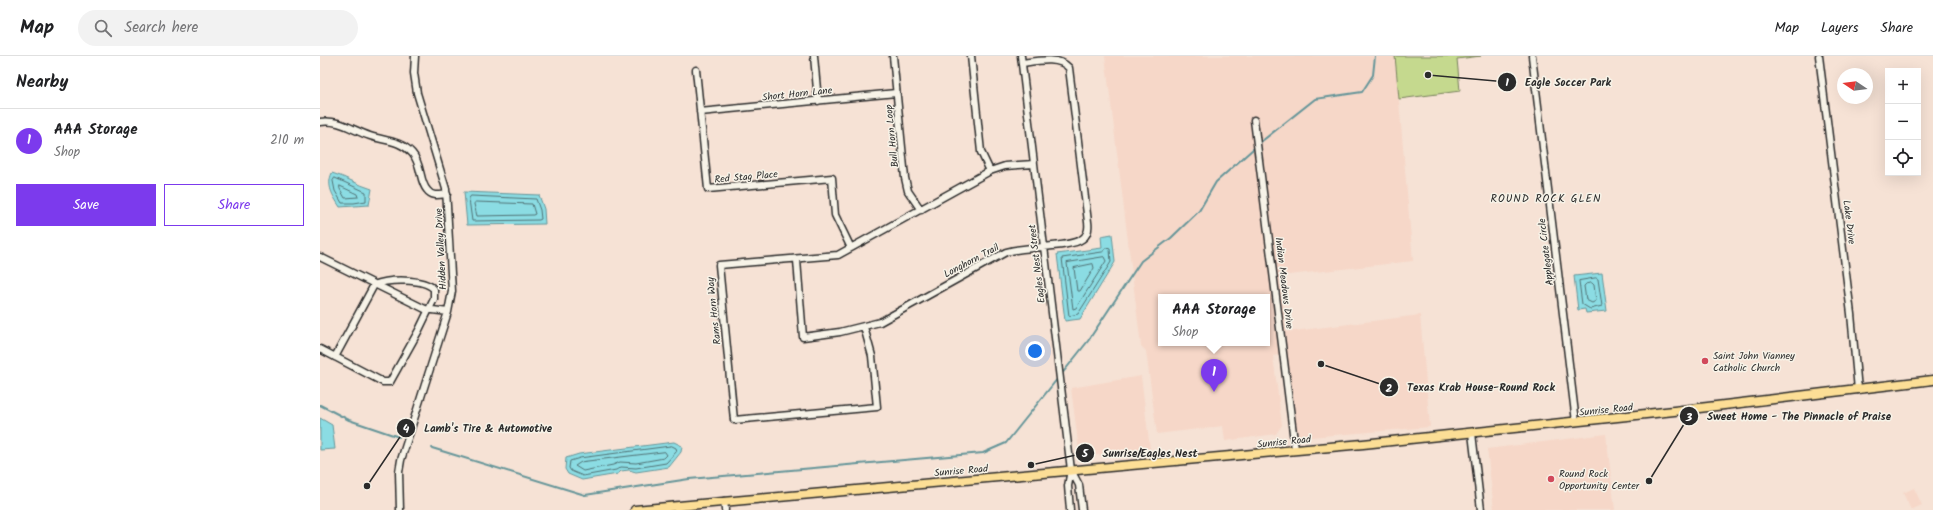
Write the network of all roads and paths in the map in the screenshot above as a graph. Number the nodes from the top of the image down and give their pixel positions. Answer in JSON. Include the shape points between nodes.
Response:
{"nodes":[{"id":1,"x":415,"y":56,"type":"edge"},
{"id":2,"x":814,"y":56,"type":"edge"},
{"id":3,"x":894,"y":56,"type":"edge"},
{"id":4,"x":971,"y":56,"type":"edge"},
{"id":5,"x":1532,"y":56,"type":"edge"},
{"id":6,"x":1819,"y":56,"type":"edge"},
{"id":7,"x":1022,"y":59,"type":"edge"},
{"id":8,"x":696,"y":70,"type":"dead end"},
{"id":9,"x":896,"y":93,"type":"junction"},
{"id":10,"x":818,"y":101,"type":"junction"},
{"id":11,"x":700,"y":112,"type":"junction"},
{"id":12,"x":1254,"y":120,"type":"dead end"},
{"id":13,"x":320,"y":122,"type":"edge"},
{"id":14,"x":1034,"y":164,"type":"junction"},
{"id":15,"x":990,"y":172,"type":"junction"},
{"id":16,"x":447,"y":194,"type":"junction"},
{"id":17,"x":921,"y":210,"type":"junction"},
{"id":18,"x":1044,"y":246,"type":"junction"},
{"id":19,"x":851,"y":248,"type":"junction"},
{"id":20,"x":320,"y":258,"type":"edge"},
{"id":21,"x":797,"y":260,"type":"junction"},
{"id":22,"x":374,"y":285,"type":"junction"},
{"id":23,"x":429,"y":309,"type":"junction"},
{"id":24,"x":448,"y":312,"type":"junction"},
{"id":25,"x":864,"y":327,"type":"junction"},
{"id":26,"x":320,"y":349,"type":"edge"},
{"id":27,"x":335,"y":357,"type":"junction"},
{"id":28,"x":1933,"y":380,"type":"edge"},
{"id":29,"x":1858,"y":390,"type":"junction"},
{"id":30,"x":1576,"y":422,"type":"junction"},
{"id":31,"x":1472,"y":433,"type":"junction"},
{"id":32,"x":1296,"y":449,"type":"junction"},
{"id":33,"x":1071,"y":470,"type":"junction"},
{"id":34,"x":724,"y":501,"type":"junction"},
{"id":35,"x":400,"y":510,"type":"edge"},
{"id":36,"x":635,"y":510,"type":"edge"},
{"id":37,"x":725,"y":510,"type":"edge"},
{"id":38,"x":1070,"y":510,"type":"edge"},
{"id":39,"x":1082,"y":510,"type":"edge"},
{"id":40,"x":1481,"y":510,"type":"edge"}],
"edges":[{"from":1,"to":16,"type":"street","name":"Hidden Valley Drive","via":[[417,93]]},
{"from":2,"to":10,"type":"street"},
{"from":3,"to":9,"type":"street","name":"Bull Horn Loop"},
{"from":4,"to":15,"type":"street","via":[[981,152]]},
{"from":5,"to":30,"type":"street","name":"Applegate Circle"},
{"from":6,"to":29,"type":"street","name":"Lake Drive"},
{"from":7,"to":14,"type":"street","name":"Eagles Nest Street"},
{"from":7,"to":18,"type":"street","name":"Longhorn Trail","via":[[1061,60],[1069,68],[1088,222],[1087,234],[1080,240]]},
{"from":8,"to":11,"type":"street","name":"Red Stag Place"},
{"from":9,"to":10,"type":"street","name":"Short Horn Lane"},
{"from":9,"to":17,"type":"street","name":"Bull Horn Loop","via":[[905,178],[908,191]]},
{"from":10,"to":11,"type":"street","name":"Short Horn Lane"},
{"from":11,"to":19,"type":"street","name":"Red Stag Place","via":[[708,189],[832,178],[835,214]]},
{"from":12,"to":32,"type":"street","name":"Indian Meadows Drive"},
{"from":13,"to":16,"type":"street","via":[[331,120],[371,137],[404,146],[418,162],[426,189],[431,194]]},
{"from":14,"to":15,"type":"street","name":"Rams Horn Way","via":[[1005,166]]},
{"from":14,"to":18,"type":"street","name":"Eagles Nest Street"},
{"from":15,"to":17,"type":"street","name":"Rams Horn Way"},
{"from":16,"to":24,"type":"street","name":"Hidden Valley Drive","via":[[452,291]]},
{"from":17,"to":19,"type":"street","name":"Rams Horn Way"},
{"from":18,"to":25,"type":"street","name":"Longhorn Trail","via":[[1016,248],[995,257],[880,322]]},
{"from":18,"to":33,"type":"street","name":"Eagles Nest Street"},
{"from":19,"to":21,"type":"street","name":"Rams Horn Way","via":[[838,255]]},
{"from":20,"to":22,"type":"street"},
{"from":21,"to":25,"type":"street","name":"Longhorn Trail","via":[[803,337]]},
{"from":21,"to":25,"type":"street","name":"Rams Horn Way","via":[[719,265],[734,420],[877,407],[872,356]]},
{"from":22,"to":23,"type":"street"},
{"from":22,"to":23,"type":"street","via":[[403,280],[432,287],[435,295]]},
{"from":22,"to":27,"type":"street"},
{"from":23,"to":24,"type":"street"},
{"from":23,"to":27,"type":"street","via":[[390,382],[383,382]]},
{"from":24,"to":35,"type":"street","name":"Hidden Valley Drive","via":[[401,460]]},
{"from":26,"to":27,"type":"street"},
{"from":28,"to":29,"type":"main road","name":"Sunrise Road"},
{"from":29,"to":30,"type":"main road","name":"Sunrise Road"},
{"from":30,"to":31,"type":"main road","name":"Sunrise Road"},
{"from":31,"to":32,"type":"main road","name":"Sunrise Road"},
{"from":31,"to":40,"type":"street"},
{"from":32,"to":33,"type":"main road","name":"Sunrise Road"},
{"from":33,"to":34,"type":"main road","name":"Sunrise Road"},
{"from":33,"to":38,"type":"street","name":"Eagles Nest Street","via":[[1068,486]]},
{"from":33,"to":39,"type":"street","name":"Eagles Nest Street","via":[[1079,485]]},
{"from":34,"to":36,"type":"main road","name":"Sunrise Road"},
{"from":34,"to":37,"type":"street"}]}
